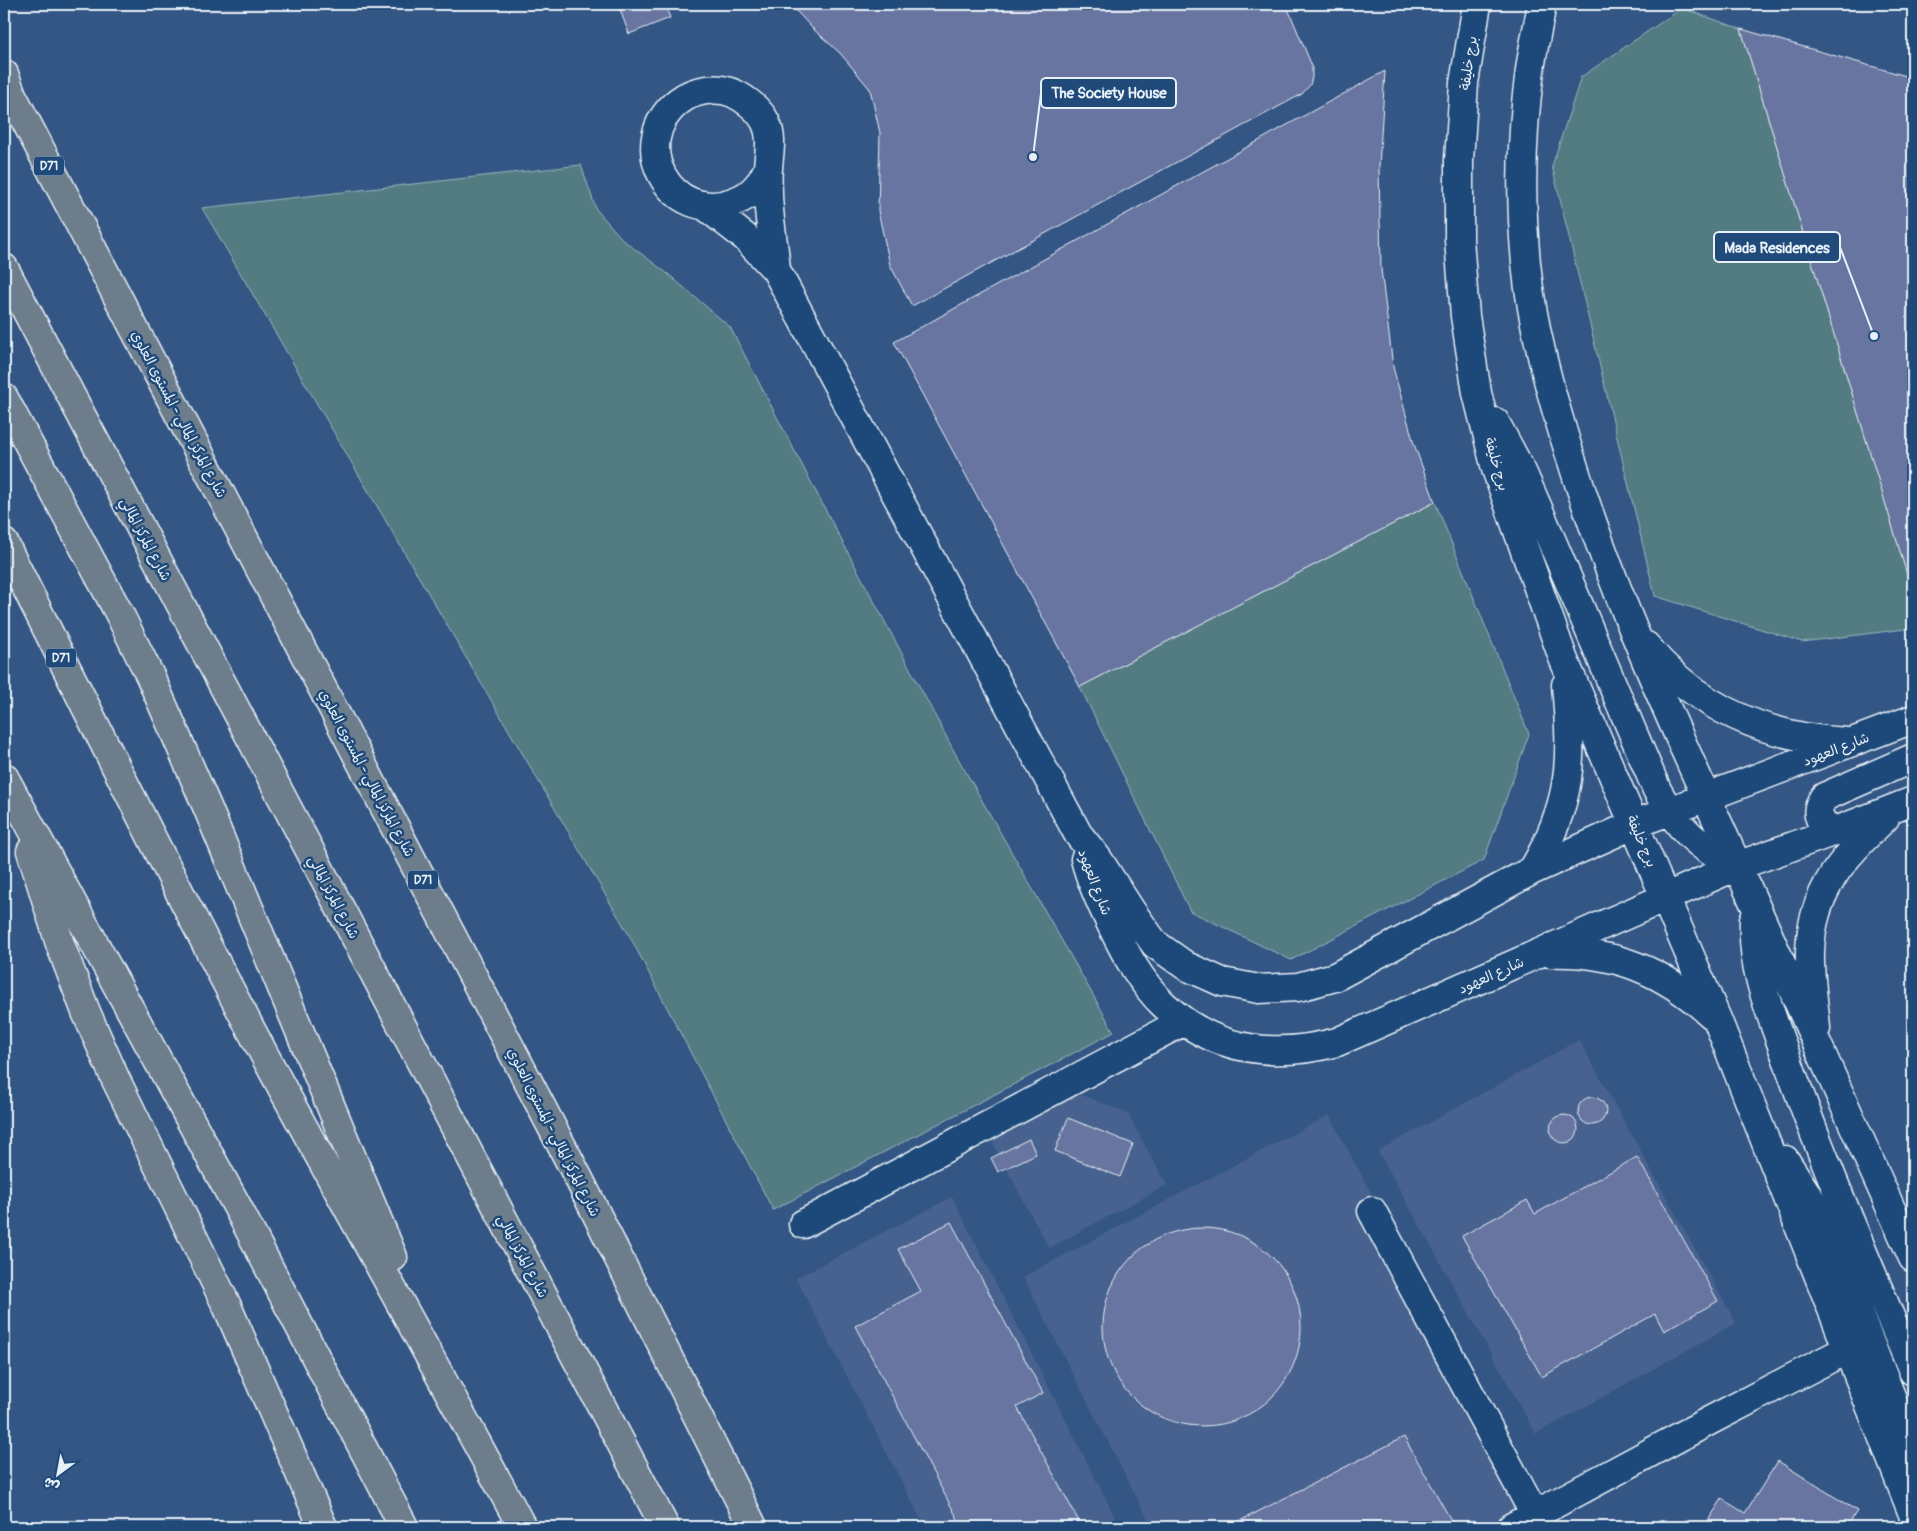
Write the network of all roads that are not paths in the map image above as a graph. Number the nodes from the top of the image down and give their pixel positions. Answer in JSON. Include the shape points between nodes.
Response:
{"nodes":[{"id":1,"x":1477,"y":4,"type":"edge"},
{"id":2,"x":1542,"y":4,"type":"edge"},
{"id":3,"x":7,"y":83,"type":"edge"},
{"id":4,"x":768,"y":169,"type":"junction"},
{"id":5,"x":704,"y":205,"type":"junction"},
{"id":6,"x":4,"y":268,"type":"edge"},
{"id":7,"x":776,"y":270,"type":"junction"},
{"id":8,"x":1477,"y":393,"type":"junction"},
{"id":9,"x":4,"y":398,"type":"edge"},
{"id":10,"x":4,"y":543,"type":"edge"},
{"id":11,"x":1633,"y":630,"type":"junction"},
{"id":12,"x":1563,"y":658,"type":"junction"},
{"id":13,"x":1913,"y":719,"type":"edge"},
{"id":14,"x":1856,"y":742,"type":"junction"},
{"id":15,"x":1913,"y":758,"type":"edge"},
{"id":16,"x":4,"y":777,"type":"edge"},
{"id":17,"x":1705,"y":798,"type":"junction"},
{"id":18,"x":1905,"y":804,"type":"edge"},
{"id":19,"x":19,"y":806,"type":"junction"},
{"id":20,"x":1668,"y":811,"type":"junction"},
{"id":21,"x":1635,"y":824,"type":"junction"},
{"id":22,"x":1838,"y":830,"type":"junction"},
{"id":23,"x":1078,"y":834,"type":"junction"},
{"id":24,"x":1737,"y":866,"type":"junction"},
{"id":25,"x":1533,"y":870,"type":"junction"},
{"id":26,"x":1665,"y":897,"type":"junction"},
{"id":27,"x":1755,"y":907,"type":"junction"},
{"id":28,"x":1541,"y":954,"type":"junction"},
{"id":29,"x":1717,"y":1019,"type":"junction"},
{"id":30,"x":1184,"y":1021,"type":"junction"},
{"id":31,"x":1818,"y":1049,"type":"junction"},
{"id":32,"x":1760,"y":1130,"type":"junction"},
{"id":33,"x":1372,"y":1210,"type":"dead end"},
{"id":34,"x":803,"y":1224,"type":"dead end"},
{"id":35,"x":1913,"y":1255,"type":"edge"},
{"id":36,"x":1848,"y":1349,"type":"junction"},
{"id":37,"x":1913,"y":1371,"type":"edge"},
{"id":38,"x":446,"y":1385,"type":"junction"},
{"id":39,"x":1913,"y":1452,"type":"edge"},
{"id":40,"x":1537,"y":1514,"type":"junction"},
{"id":41,"x":1913,"y":1514,"type":"edge"},
{"id":42,"x":323,"y":1527,"type":"edge"},
{"id":43,"x":404,"y":1527,"type":"edge"},
{"id":44,"x":522,"y":1527,"type":"edge"},
{"id":45,"x":665,"y":1527,"type":"edge"},
{"id":46,"x":753,"y":1527,"type":"edge"},
{"id":47,"x":1512,"y":1527,"type":"edge"}],
"edges":[{"from":1,"to":8,"type":"street","name":"برج خليفة","via":[[1464,83],[1459,160],[1459,239],[1465,316]]},
{"from":2,"to":11,"type":"street","via":[[1530,68],[1523,133],[1526,266],[1556,410],[1605,560]]},
{"from":3,"to":46,"type":"main road","name":"شارع المركز المالي - المستوى العلوي","number":"D71","via":[[578,1177]]},
{"from":4,"to":5,"type":"street","via":[[758,186],[742,198],[724,205]]},
{"from":4,"to":5,"type":"street","via":[[771,146],[766,123],[752,104],[732,93],[709,89],[687,95],[668,109],[657,130],[654,150],[659,169],[669,186],[685,199]]},
{"from":4,"to":7,"type":"street"},
{"from":5,"to":7,"type":"street","via":[[745,237]]},
{"from":6,"to":45,"type":"main road","name":"شارع المركز المالي"},
{"from":7,"to":23,"type":"street"},
{"from":8,"to":12,"type":"street","name":"برج خليفة","via":[[1496,469]]},
{"from":8,"to":20,"type":"street","via":[[1526,480]]},
{"from":9,"to":38,"type":"main road","via":[[119,613],[150,678],[208,809]]},
{"from":10,"to":38,"type":"main road","number":"D71","via":[[119,774],[280,1084]]},
{"from":11,"to":14,"type":"street","via":[[1678,679],[1734,715],[1763,728],[1793,736]]},
{"from":11,"to":17,"type":"street"},
{"from":12,"to":21,"type":"street","name":"برج خليفة"},
{"from":12,"to":25,"type":"street","via":[[1570,731],[1568,780],[1555,827]]},
{"from":13,"to":14,"type":"street","name":"شارع العهود"},
{"from":14,"to":17,"type":"street","name":"شارع العهود"},
{"from":15,"to":22,"type":"street","via":[[1824,797],[1818,814],[1829,828]]},
{"from":16,"to":19,"type":"main road"},
{"from":17,"to":20,"type":"street","name":"شارع العهود"},
{"from":17,"to":24,"type":"street"},
{"from":18,"to":22,"type":"street","name":"شارع العهود"},
{"from":18,"to":31,"type":"street","via":[[1856,845],[1840,863],[1821,898],[1812,928],[1810,952]]},
{"from":19,"to":42,"type":"main road","via":[[60,944],[86,1012],[226,1306]]},
{"from":19,"to":43,"type":"main road","via":[[238,1208]]},
{"from":20,"to":21,"type":"street","name":"شارع العهود"},
{"from":20,"to":24,"type":"street","via":[[1699,844]]},
{"from":21,"to":25,"type":"street","name":"شارع العهود"},
{"from":21,"to":26,"type":"street","name":"برج خليفة"},
{"from":22,"to":24,"type":"street","name":"شارع العهود"},
{"from":23,"to":25,"type":"street","name":"شارع العهود","via":[[1155,944],[1186,966],[1222,982],[1259,989],[1298,987],[1335,977]]},
{"from":23,"to":30,"type":"street","name":"شارع العهود","via":[[1102,905],[1131,962],[1163,1004]]},
{"from":24,"to":26,"type":"street","name":"شارع العهود"},
{"from":24,"to":27,"type":"street"},
{"from":26,"to":28,"type":"street","name":"شارع العهود"},
{"from":26,"to":29,"type":"street","name":"برج خليفة"},
{"from":27,"to":31,"type":"street"},
{"from":27,"to":37,"type":"street","via":[[1754,934],[1763,991],[1805,1111]]},
{"from":28,"to":29,"type":"street","via":[[1573,952],[1605,956],[1636,965],[1666,979]]},
{"from":28,"to":30,"type":"street","name":"شارع العهود","via":[[1338,1042],[1312,1049],[1258,1050],[1206,1034]]},
{"from":29,"to":32,"type":"street","name":"برج خليفة"},
{"from":30,"to":34,"type":"street"},
{"from":31,"to":35,"type":"street"},
{"from":32,"to":36,"type":"street","name":"برج خليفة"},
{"from":32,"to":39,"type":"street","via":[[1781,1154],[1818,1213]]},
{"from":33,"to":40,"type":"street"},
{"from":36,"to":40,"type":"street"},
{"from":36,"to":41,"type":"street","name":"برج خليفة"},
{"from":38,"to":44,"type":"main road","number":"D71"},
{"from":40,"to":47,"type":"street"}]}
